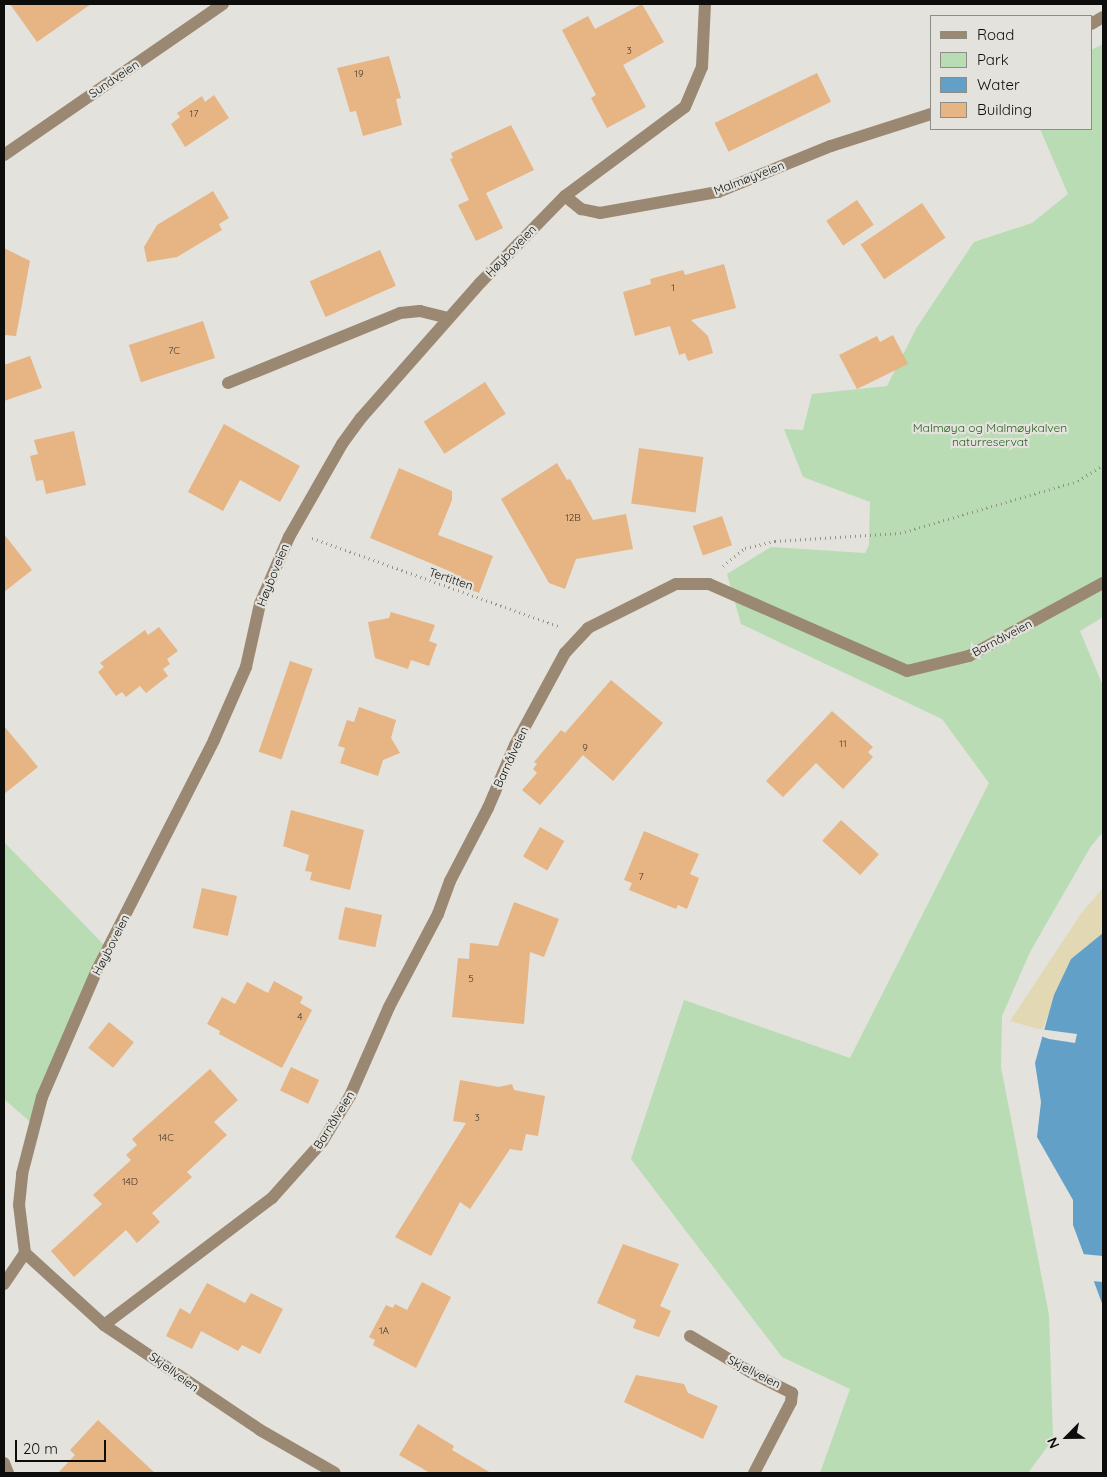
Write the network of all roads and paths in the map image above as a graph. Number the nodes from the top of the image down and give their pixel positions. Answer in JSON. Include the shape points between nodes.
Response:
{"nodes":[{"id":1,"x":224,"y":4,"type":"edge"},
{"id":2,"x":705,"y":4,"type":"edge"},
{"id":3,"x":1103,"y":17,"type":"edge"},
{"id":4,"x":1092,"y":23,"type":"edge"},
{"id":5,"x":930,"y":114,"type":"edge"},
{"id":6,"x":4,"y":155,"type":"edge"},
{"id":7,"x":565,"y":196,"type":"junction"},
{"id":8,"x":448,"y":318,"type":"junction"},
{"id":9,"x":228,"y":383,"type":"dead end"},
{"id":10,"x":1103,"y":465,"type":"edge"},
{"id":11,"x":315,"y":539,"type":"dead end"},
{"id":12,"x":1103,"y":583,"type":"edge"},
{"id":13,"x":709,"y":584,"type":"junction"},
{"id":14,"x":581,"y":635,"type":"junction"},
{"id":15,"x":25,"y":1253,"type":"junction"},
{"id":16,"x":4,"y":1284,"type":"edge"},
{"id":17,"x":104,"y":1324,"type":"junction"},
{"id":18,"x":690,"y":1336,"type":"dead end"},
{"id":19,"x":4,"y":1463,"type":"edge"},
{"id":20,"x":8,"y":1473,"type":"edge"},
{"id":21,"x":335,"y":1473,"type":"edge"},
{"id":22,"x":754,"y":1473,"type":"edge"}],
"edges":[{"from":1,"to":6,"type":"street","name":"Sundveien"},
{"from":2,"to":7,"type":"street","name":"Høyboveien","via":[[702,67],[685,107]]},
{"from":3,"to":4,"type":"street"},
{"from":5,"to":7,"type":"street","name":"Malmøyveien","via":[[831,146],[718,192],[600,214],[582,209]]},
{"from":7,"to":8,"type":"street","name":"Høyboveien"},
{"from":8,"to":9,"type":"street","via":[[420,311],[400,313]]},
{"from":8,"to":15,"type":"street","name":"Høyboveien","via":[[395,376],[342,444],[273,570],[238,686],[97,970],[42,1097],[22,1174],[19,1205]]},
{"from":10,"to":13,"type":"path","via":[[1078,481],[900,532],[775,541],[744,548],[712,576]]},
{"from":11,"to":14,"type":"path","name":"Tertitten"},
{"from":12,"to":13,"type":"street","name":"Barnålveien","via":[[969,656],[907,671]]},
{"from":13,"to":14,"type":"street","name":"Barnålveien","via":[[676,584],[588,628]]},
{"from":14,"to":17,"type":"street","name":"Barnålveien","via":[[566,653],[515,745],[350,1096],[322,1142],[272,1198]]},
{"from":15,"to":16,"type":"street"},
{"from":15,"to":17,"type":"street","name":"Skjellveien"},
{"from":17,"to":21,"type":"street","name":"Skjellveien","via":[[237,1416]]},
{"from":18,"to":22,"type":"street","name":"Skjellveien","via":[[752,1373],[792,1392],[792,1402]]},
{"from":19,"to":20,"type":"street"}]}
